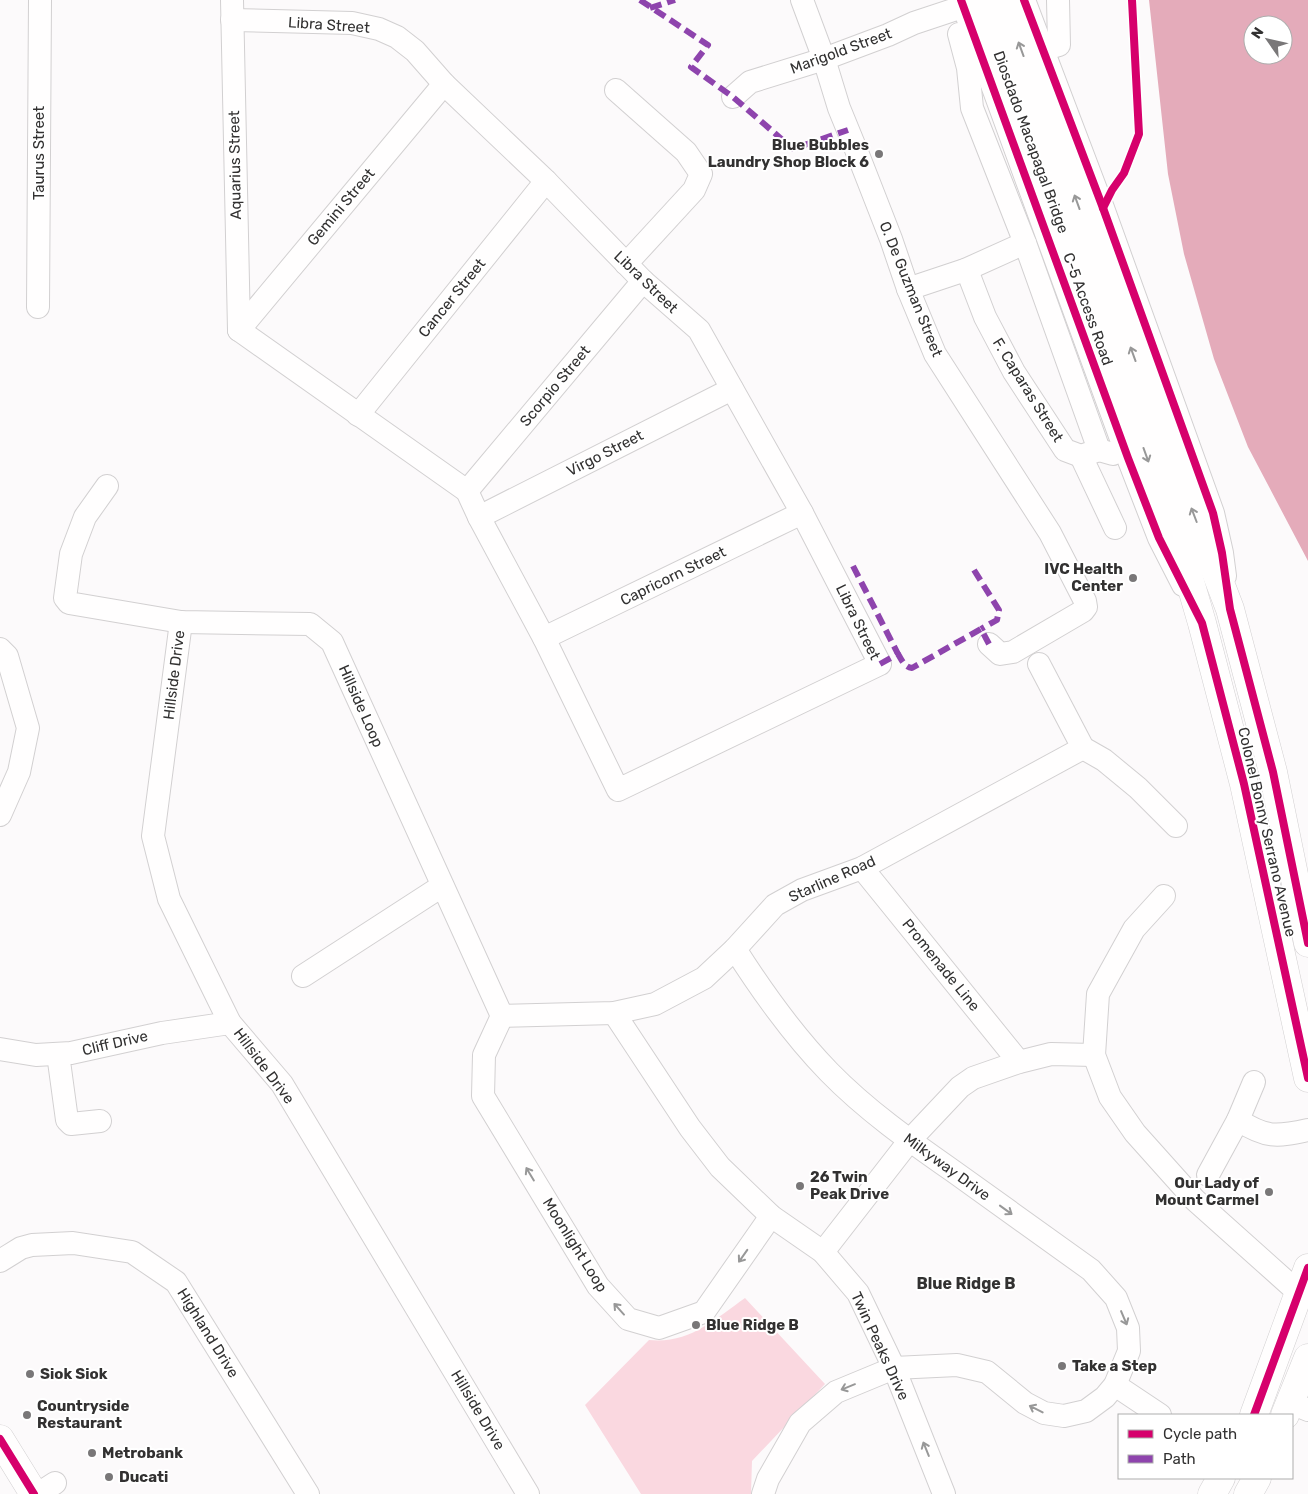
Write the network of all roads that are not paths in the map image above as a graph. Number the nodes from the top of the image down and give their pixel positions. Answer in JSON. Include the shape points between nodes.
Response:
{"nodes":[{"id":1,"x":40,"y":0,"type":"edge"},
{"id":2,"x":802,"y":0,"type":"edge"},
{"id":3,"x":979,"y":0,"type":"edge"},
{"id":4,"x":1003,"y":0,"type":"edge"},
{"id":5,"x":1024,"y":0,"type":"edge"},
{"id":6,"x":1050,"y":0,"type":"edge"},
{"id":7,"x":954,"y":3,"type":"edge"},
{"id":8,"x":232,"y":10,"type":"edge"},
{"id":9,"x":1058,"y":10,"type":"edge"},
{"id":10,"x":1057,"y":50,"type":"junction"},
{"id":11,"x":824,"y":59,"type":"junction"},
{"id":12,"x":444,"y":84,"type":"junction"},
{"id":13,"x":616,"y":90,"type":"dead end"},
{"id":14,"x":733,"y":96,"type":"dead end"},
{"id":15,"x":546,"y":180,"type":"junction"},
{"id":16,"x":1025,"y":243,"type":"junction"},
{"id":17,"x":626,"y":264,"type":"junction"},
{"id":18,"x":965,"y":270,"type":"junction"},
{"id":19,"x":643,"y":281,"type":"junction"},
{"id":20,"x":908,"y":289,"type":"junction"},
{"id":21,"x":38,"y":306,"type":"dead end"},
{"id":22,"x":239,"y":330,"type":"junction"},
{"id":23,"x":732,"y":389,"type":"junction"},
{"id":24,"x":1140,"y":405,"type":"junction"},
{"id":25,"x":358,"y":415,"type":"junction"},
{"id":26,"x":1090,"y":453,"type":"junction"},
{"id":27,"x":1128,"y":458,"type":"junction"},
{"id":28,"x":107,"y":486,"type":"dead end"},
{"id":29,"x":467,"y":491,"type":"junction"},
{"id":30,"x":802,"y":513,"type":"junction"},
{"id":31,"x":478,"y":517,"type":"junction"},
{"id":32,"x":1115,"y":528,"type":"dead end"},
{"id":33,"x":1230,"y":610,"type":"junction"},
{"id":34,"x":181,"y":622,"type":"junction"},
{"id":35,"x":1202,"y":623,"type":"junction"},
{"id":36,"x":544,"y":638,"type":"junction"},
{"id":37,"x":990,"y":644,"type":"dead end"},
{"id":38,"x":0,"y":649,"type":"edge"},
{"id":39,"x":1039,"y":664,"type":"dead end"},
{"id":40,"x":1083,"y":748,"type":"junction"},
{"id":41,"x":0,"y":815,"type":"edge"},
{"id":42,"x":1176,"y":826,"type":"dead end"},
{"id":43,"x":862,"y":868,"type":"junction"},
{"id":44,"x":442,"y":886,"type":"junction"},
{"id":45,"x":1164,"y":896,"type":"dead end"},
{"id":46,"x":1308,"y":943,"type":"edge"},
{"id":47,"x":736,"y":949,"type":"junction"},
{"id":48,"x":303,"y":976,"type":"dead end"},
{"id":49,"x":614,"y":1013,"type":"junction"},
{"id":50,"x":502,"y":1016,"type":"junction"},
{"id":51,"x":230,"y":1023,"type":"junction"},
{"id":52,"x":0,"y":1049,"type":"edge"},
{"id":53,"x":58,"y":1054,"type":"junction"},
{"id":54,"x":1094,"y":1055,"type":"junction"},
{"id":55,"x":1019,"y":1062,"type":"junction"},
{"id":56,"x":1308,"y":1078,"type":"edge"},
{"id":57,"x":1254,"y":1082,"type":"dead end"},
{"id":58,"x":1238,"y":1120,"type":"junction"},
{"id":59,"x":100,"y":1121,"type":"dead end"},
{"id":60,"x":1308,"y":1130,"type":"edge"},
{"id":61,"x":910,"y":1140,"type":"junction"},
{"id":62,"x":1208,"y":1175,"type":"dead end"},
{"id":63,"x":771,"y":1216,"type":"junction"},
{"id":64,"x":823,"y":1252,"type":"junction"},
{"id":65,"x":0,"y":1261,"type":"edge"},
{"id":66,"x":1303,"y":1281,"type":"edge"},
{"id":67,"x":1308,"y":1358,"type":"edge"},
{"id":68,"x":894,"y":1368,"type":"junction"},
{"id":69,"x":1115,"y":1385,"type":"junction"},
{"id":70,"x":1295,"y":1409,"type":"edge"},
{"id":71,"x":1158,"y":1414,"type":"edge"},
{"id":72,"x":1254,"y":1414,"type":"edge"},
{"id":73,"x":0,"y":1439,"type":"edge"},
{"id":74,"x":1220,"y":1479,"type":"edge"},
{"id":75,"x":1256,"y":1479,"type":"edge"},
{"id":76,"x":42,"y":1490,"type":"edge"},
{"id":77,"x":308,"y":1494,"type":"edge"},
{"id":78,"x":528,"y":1494,"type":"edge"},
{"id":79,"x":763,"y":1494,"type":"edge"},
{"id":80,"x":944,"y":1494,"type":"edge"},
{"id":81,"x":1212,"y":1494,"type":"edge"},
{"id":82,"x":1248,"y":1494,"type":"edge"}],
"edges":[{"from":1,"to":21,"type":"street","name":"Taurus Street"},
{"from":2,"to":11,"type":"street","name":"O. De Guzman Street"},
{"from":3,"to":24,"type":"main road","name":"Diosdado Macapagal Bridge"},
{"from":24,"to":4,"type":"main road","name":"Diosdado Macapagal Bridge","one_way":true},
{"from":5,"to":10,"type":"street"},
{"from":6,"to":9,"type":"street"},
{"from":7,"to":11,"type":"street","name":"Marigold Street","via":[[914,23]]},
{"from":7,"to":16,"type":"street","via":[[968,68],[972,108]]},
{"from":7,"to":27,"type":"street","name":"C-5 Access Road"},
{"from":8,"to":12,"type":"street","name":"Libra Street","via":[[379,29],[397,37],[415,51]]},
{"from":8,"to":22,"type":"street","name":"Aquarius Street"},
{"from":9,"to":10,"type":"street"},
{"from":10,"to":33,"type":"street","via":[[1102,208],[1213,513]]},
{"from":11,"to":14,"type":"street","name":"Marigold Street","via":[[750,82]]},
{"from":11,"to":20,"type":"street","name":"O. De Guzman Street","via":[[839,108]]},
{"from":12,"to":15,"type":"street","name":"Libra Street"},
{"from":12,"to":22,"type":"street","name":"Gemini Street"},
{"from":13,"to":17,"type":"street","via":[[686,152],[701,174],[694,190]]},
{"from":15,"to":17,"type":"street","name":"Libra Street"},
{"from":15,"to":25,"type":"street","name":"Cancer Street"},
{"from":16,"to":18,"type":"street"},
{"from":16,"to":26,"type":"street"},
{"from":17,"to":19,"type":"street","name":"Libra Street"},
{"from":18,"to":20,"type":"street"},
{"from":18,"to":26,"type":"street","name":"F. Caparas Street","via":[[984,317],[1014,372],[1065,450]]},
{"from":19,"to":23,"type":"street","name":"Libra Street","via":[[698,330]]},
{"from":19,"to":29,"type":"street","name":"Scorpio Street"},
{"from":20,"to":37,"type":"street","name":"O. De Guzman Street","via":[[935,354],[1050,533],[1086,601],[1083,611],[1013,652],[1000,654]]},
{"from":22,"to":25,"type":"street"},
{"from":23,"to":30,"type":"street","name":"Libra Street"},
{"from":23,"to":31,"type":"street","name":"Virgo Street"},
{"from":33,"to":24,"type":"main road","name":"Diosdado Macapagal Bridge","one_way":true},
{"from":24,"to":35,"type":"main road","name":"Diosdado Macapagal Bridge","one_way":true},
{"from":25,"to":29,"type":"street"},
{"from":26,"to":27,"type":"street","name":"F. Caparas Street"},
{"from":26,"to":32,"type":"street"},
{"from":27,"to":35,"type":"street","name":"C-5 Access Road","via":[[1159,538]]},
{"from":28,"to":34,"type":"street","name":"Hillside Loop","via":[[85,516],[71,554],[66,598],[69,603]]},
{"from":29,"to":31,"type":"street","name":"Libra Street"},
{"from":30,"to":36,"type":"street","name":"Capricorn Street"},
{"from":30,"to":36,"type":"street","name":"Libra Street","via":[[880,664],[618,790]]},
{"from":31,"to":36,"type":"street","name":"Libra Street"},
{"from":33,"to":46,"type":"main road","name":"Colonel Bonny Serrano Avenue","via":[[1273,772]]},
{"from":34,"to":44,"type":"street","name":"Hillside Loop","via":[[310,624],[332,642]]},
{"from":34,"to":51,"type":"street","name":"Hillside Drive","via":[[153,836],[169,899]]},
{"from":35,"to":56,"type":"main road","name":"Colonel Bonny Serrano Avenue","via":[[1244,784]]},
{"from":38,"to":41,"type":"street","via":[[6,656],[28,728],[19,772]]},
{"from":39,"to":40,"type":"street"},
{"from":40,"to":42,"type":"street","via":[[1104,760],[1138,788]]},
{"from":40,"to":43,"type":"street","name":"Starline Road"},
{"from":43,"to":47,"type":"street","name":"Starline Road","via":[[802,890],[776,905]]},
{"from":43,"to":55,"type":"street","name":"Promenade Line"},
{"from":44,"to":48,"type":"street"},
{"from":44,"to":50,"type":"street","name":"Hillside Loop"},
{"from":45,"to":54,"type":"street","via":[[1134,929],[1098,994]]},
{"from":47,"to":49,"type":"street","name":"Starline Road","via":[[704,978],[663,1000]]},
{"from":47,"to":61,"type":"street","name":"Milkyway Drive","via":[[763,993],[806,1048],[868,1109]]},
{"from":49,"to":50,"type":"street","name":"Starline Road"},
{"from":49,"to":63,"type":"street","name":"Twin Peaks Drive","via":[[690,1128],[720,1167]]},
{"from":63,"to":50,"type":"street","name":"Moonlight Loop","one_way":true,"via":[[704,1312],[659,1328],[628,1319],[598,1286],[483,1096],[484,1055]]},
{"from":51,"to":53,"type":"street","name":"Cliff Drive"},
{"from":51,"to":78,"type":"street","name":"Hillside Drive","via":[[282,1084]]},
{"from":52,"to":53,"type":"street","name":"Cliff Drive","via":[[36,1055]]},
{"from":53,"to":59,"type":"street","via":[[67,1120],[71,1124]]},
{"from":54,"to":55,"type":"street","via":[[1051,1054]]},
{"from":54,"to":66,"type":"street","via":[[1110,1097],[1135,1133],[1195,1200]]},
{"from":55,"to":61,"type":"street","via":[[973,1078],[960,1087]]},
{"from":57,"to":58,"type":"street"},
{"from":58,"to":60,"type":"street","via":[[1254,1131],[1273,1136]]},
{"from":58,"to":62,"type":"street"},
{"from":61,"to":64,"type":"street"},
{"from":61,"to":69,"type":"street","name":"Milkyway Drive","one_way":true,"via":[[1091,1270],[1116,1298],[1128,1328],[1129,1351]]},
{"from":63,"to":64,"type":"street","name":"Twin Peaks Drive"},
{"from":64,"to":68,"type":"street","name":"Twin Peaks Drive","via":[[858,1293]]},
{"from":65,"to":77,"type":"street","name":"Highland Drive","via":[[32,1245],[73,1243],[132,1252],[176,1282]]},
{"from":66,"to":72,"type":"main road"},
{"from":67,"to":70,"type":"main road"},
{"from":69,"to":68,"type":"street","name":"Milkyway Drive","one_way":true,"via":[[1086,1411],[1064,1416],[1044,1413],[1025,1403],[987,1372],[957,1365]]},
{"from":68,"to":79,"type":"street","name":"Milkyway Drive","one_way":true,"via":[[836,1392],[800,1423]]},
{"from":80,"to":68,"type":"street","name":"Twin Peaks Drive","one_way":true},
{"from":69,"to":71,"type":"street"},
{"from":73,"to":76,"type":"main road"},
{"from":74,"to":81,"type":"main road"},
{"from":75,"to":82,"type":"main road"}]}
